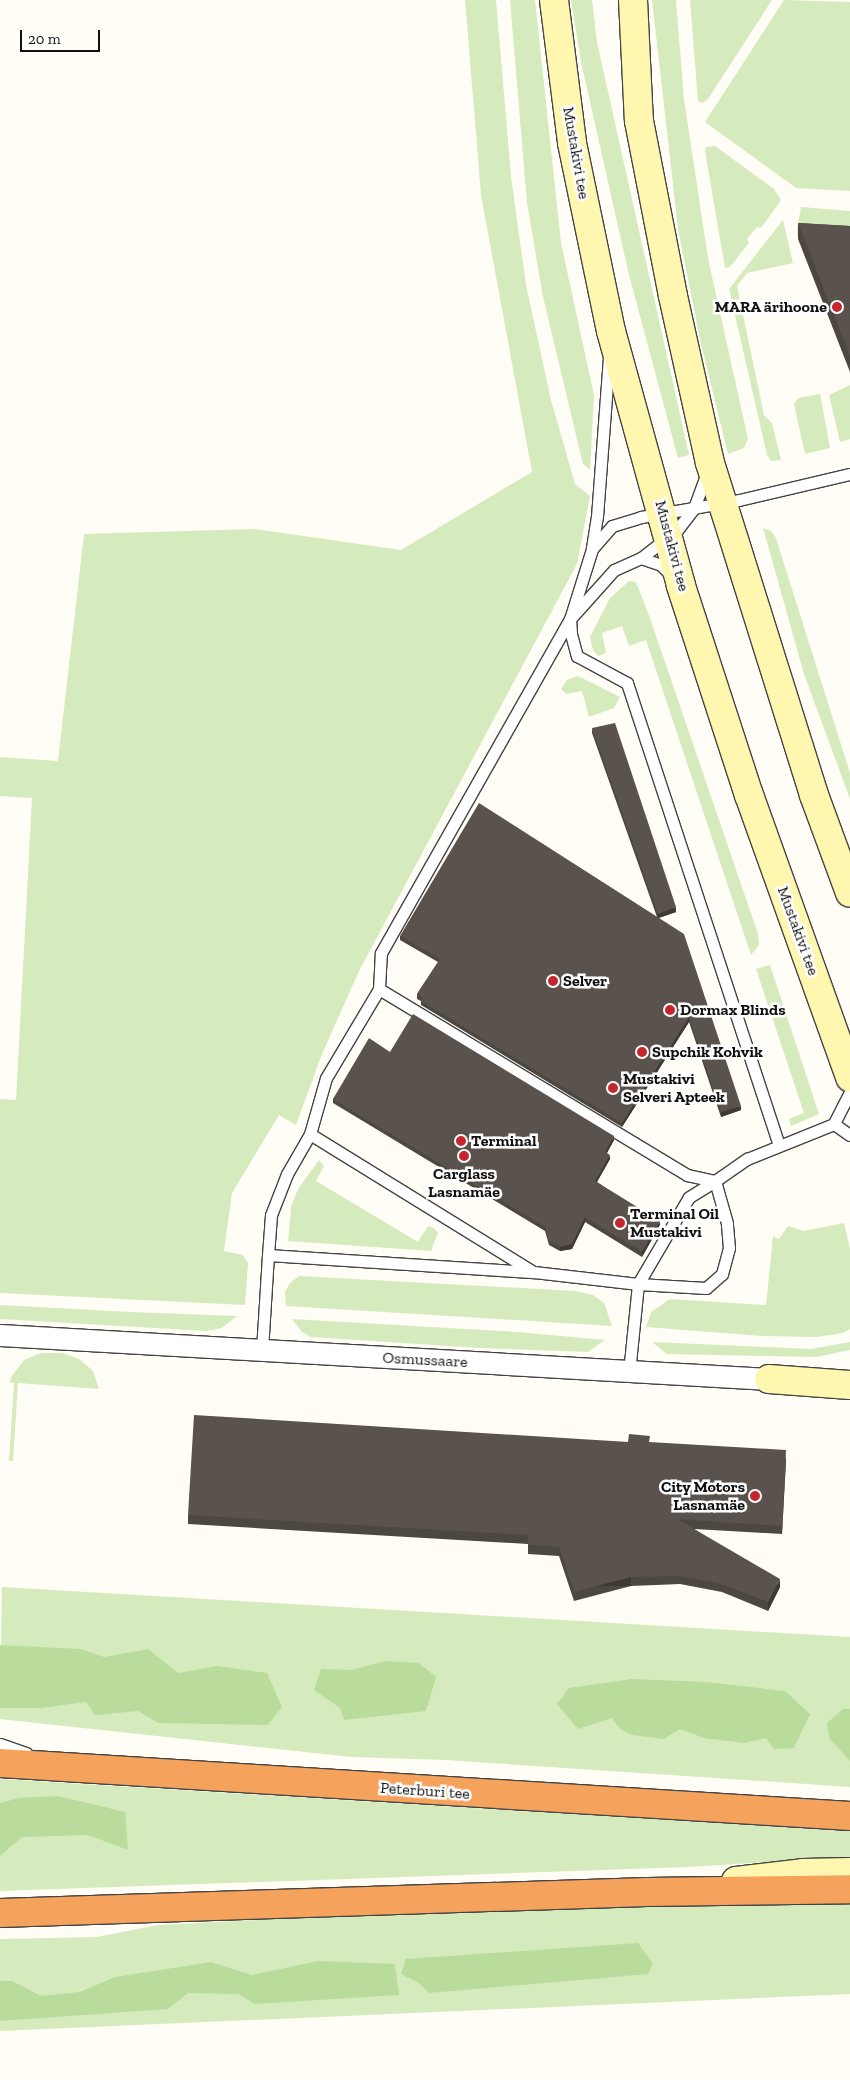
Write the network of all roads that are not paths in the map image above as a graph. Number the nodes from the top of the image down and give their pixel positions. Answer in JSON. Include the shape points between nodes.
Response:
{"nodes":[{"id":1,"x":554,"y":0,"type":"edge"},
{"id":2,"x":633,"y":0,"type":"edge"},
{"id":3,"x":611,"y":331,"type":"junction"},
{"id":4,"x":710,"y":463,"type":"junction"},
{"id":5,"x":850,"y":474,"type":"edge"},
{"id":6,"x":721,"y":503,"type":"junction"},
{"id":7,"x":694,"y":508,"type":"junction"},
{"id":8,"x":665,"y":525,"type":"junction"},
{"id":9,"x":592,"y":549,"type":"junction"},
{"id":10,"x":641,"y":558,"type":"junction"},
{"id":11,"x":682,"y":586,"type":"junction"},
{"id":12,"x":570,"y":619,"type":"junction"},
{"id":13,"x":850,"y":893,"type":"edge"},
{"id":14,"x":380,"y":989,"type":"junction"},
{"id":15,"x":850,"y":1077,"type":"edge"},
{"id":16,"x":850,"y":1092,"type":"edge"},
{"id":17,"x":834,"y":1124,"type":"junction"},
{"id":18,"x":310,"y":1134,"type":"junction"},
{"id":19,"x":850,"y":1135,"type":"edge"},
{"id":20,"x":779,"y":1144,"type":"junction"},
{"id":21,"x":715,"y":1181,"type":"junction"},
{"id":22,"x":268,"y":1255,"type":"junction"},
{"id":23,"x":534,"y":1272,"type":"junction"},
{"id":24,"x":638,"y":1284,"type":"junction"},
{"id":25,"x":0,"y":1335,"type":"edge"},
{"id":26,"x":262,"y":1350,"type":"junction"},
{"id":27,"x":850,"y":1367,"type":"edge"},
{"id":28,"x":629,"y":1372,"type":"junction"},
{"id":29,"x":769,"y":1379,"type":"joint"},
{"id":30,"x":819,"y":1383,"type":"junction"},
{"id":31,"x":850,"y":1385,"type":"edge"},
{"id":32,"x":0,"y":1744,"type":"edge"},
{"id":33,"x":0,"y":1763,"type":"edge"},
{"id":34,"x":101,"y":1770,"type":"junction"},
{"id":35,"x":850,"y":1816,"type":"edge"},
{"id":36,"x":850,"y":1872,"type":"edge"},
{"id":37,"x":850,"y":1889,"type":"edge"},
{"id":38,"x":648,"y":1892,"type":"junction"},
{"id":39,"x":0,"y":1913,"type":"edge"}],
"edges":[{"from":1,"to":3,"type":"main road","name":"Mustakivi tee","via":[[572,143]]},
{"from":2,"to":4,"type":"main road","via":[[640,120],[673,296]]},
{"from":3,"to":8,"type":"main road","name":"Mustakivi tee"},
{"from":3,"to":9,"type":"lane","via":[[601,482]]},
{"from":4,"to":6,"type":"main road"},
{"from":4,"to":7,"type":"lane"},
{"from":5,"to":6,"type":"lane"},
{"from":6,"to":7,"type":"lane"},
{"from":6,"to":13,"type":"main road","via":[[814,794]]},
{"from":7,"to":8,"type":"lane"},
{"from":7,"to":8,"type":"lane"},
{"from":8,"to":9,"type":"lane","via":[[612,526]]},
{"from":8,"to":10,"type":"lane"},
{"from":8,"to":11,"type":"main road","name":"Mustakivi tee"},
{"from":9,"to":12,"type":"lane"},
{"from":10,"to":11,"type":"lane","via":[[661,565]]},
{"from":10,"to":12,"type":"lane","via":[[614,570]]},
{"from":11,"to":15,"type":"main road","name":"Mustakivi tee","via":[[749,795]]},
{"from":12,"to":14,"type":"lane","via":[[381,954]]},
{"from":12,"to":20,"type":"lane","via":[[577,656],[627,684]]},
{"from":14,"to":18,"type":"lane","via":[[326,1078]]},
{"from":14,"to":21,"type":"lane","via":[[687,1175]]},
{"from":16,"to":17,"type":"lane"},
{"from":17,"to":19,"type":"lane"},
{"from":17,"to":20,"type":"lane"},
{"from":18,"to":22,"type":"lane","via":[[287,1174],[271,1215]]},
{"from":18,"to":23,"type":"lane"},
{"from":20,"to":21,"type":"lane","via":[[747,1159]]},
{"from":21,"to":24,"type":"lane","via":[[689,1196]]},
{"from":21,"to":24,"type":"lane","via":[[727,1223],[729,1248],[722,1274],[706,1288]]},
{"from":22,"to":23,"type":"lane"},
{"from":22,"to":26,"type":"lane"},
{"from":23,"to":24,"type":"lane"},
{"from":24,"to":28,"type":"lane"},
{"from":25,"to":26,"type":"street","name":"Osmussaare"},
{"from":26,"to":28,"type":"street","name":"Osmussaare"},
{"from":27,"to":30,"type":"main road"},
{"from":28,"to":29,"type":"street","name":"Osmussaare"},
{"from":29,"to":30,"type":"main road","name":"Osmussaare"},
{"from":30,"to":31,"type":"main road","name":"Osmussaare"},
{"from":32,"to":34,"type":"lane","via":[[11,1750]]},
{"from":33,"to":34,"type":"highway","name":"Peterburi tee"},
{"from":34,"to":35,"type":"highway","name":"Peterburi tee"},
{"from":36,"to":38,"type":"main road","via":[[803,1873]]},
{"from":37,"to":38,"type":"highway"},
{"from":38,"to":39,"type":"highway"}]}
